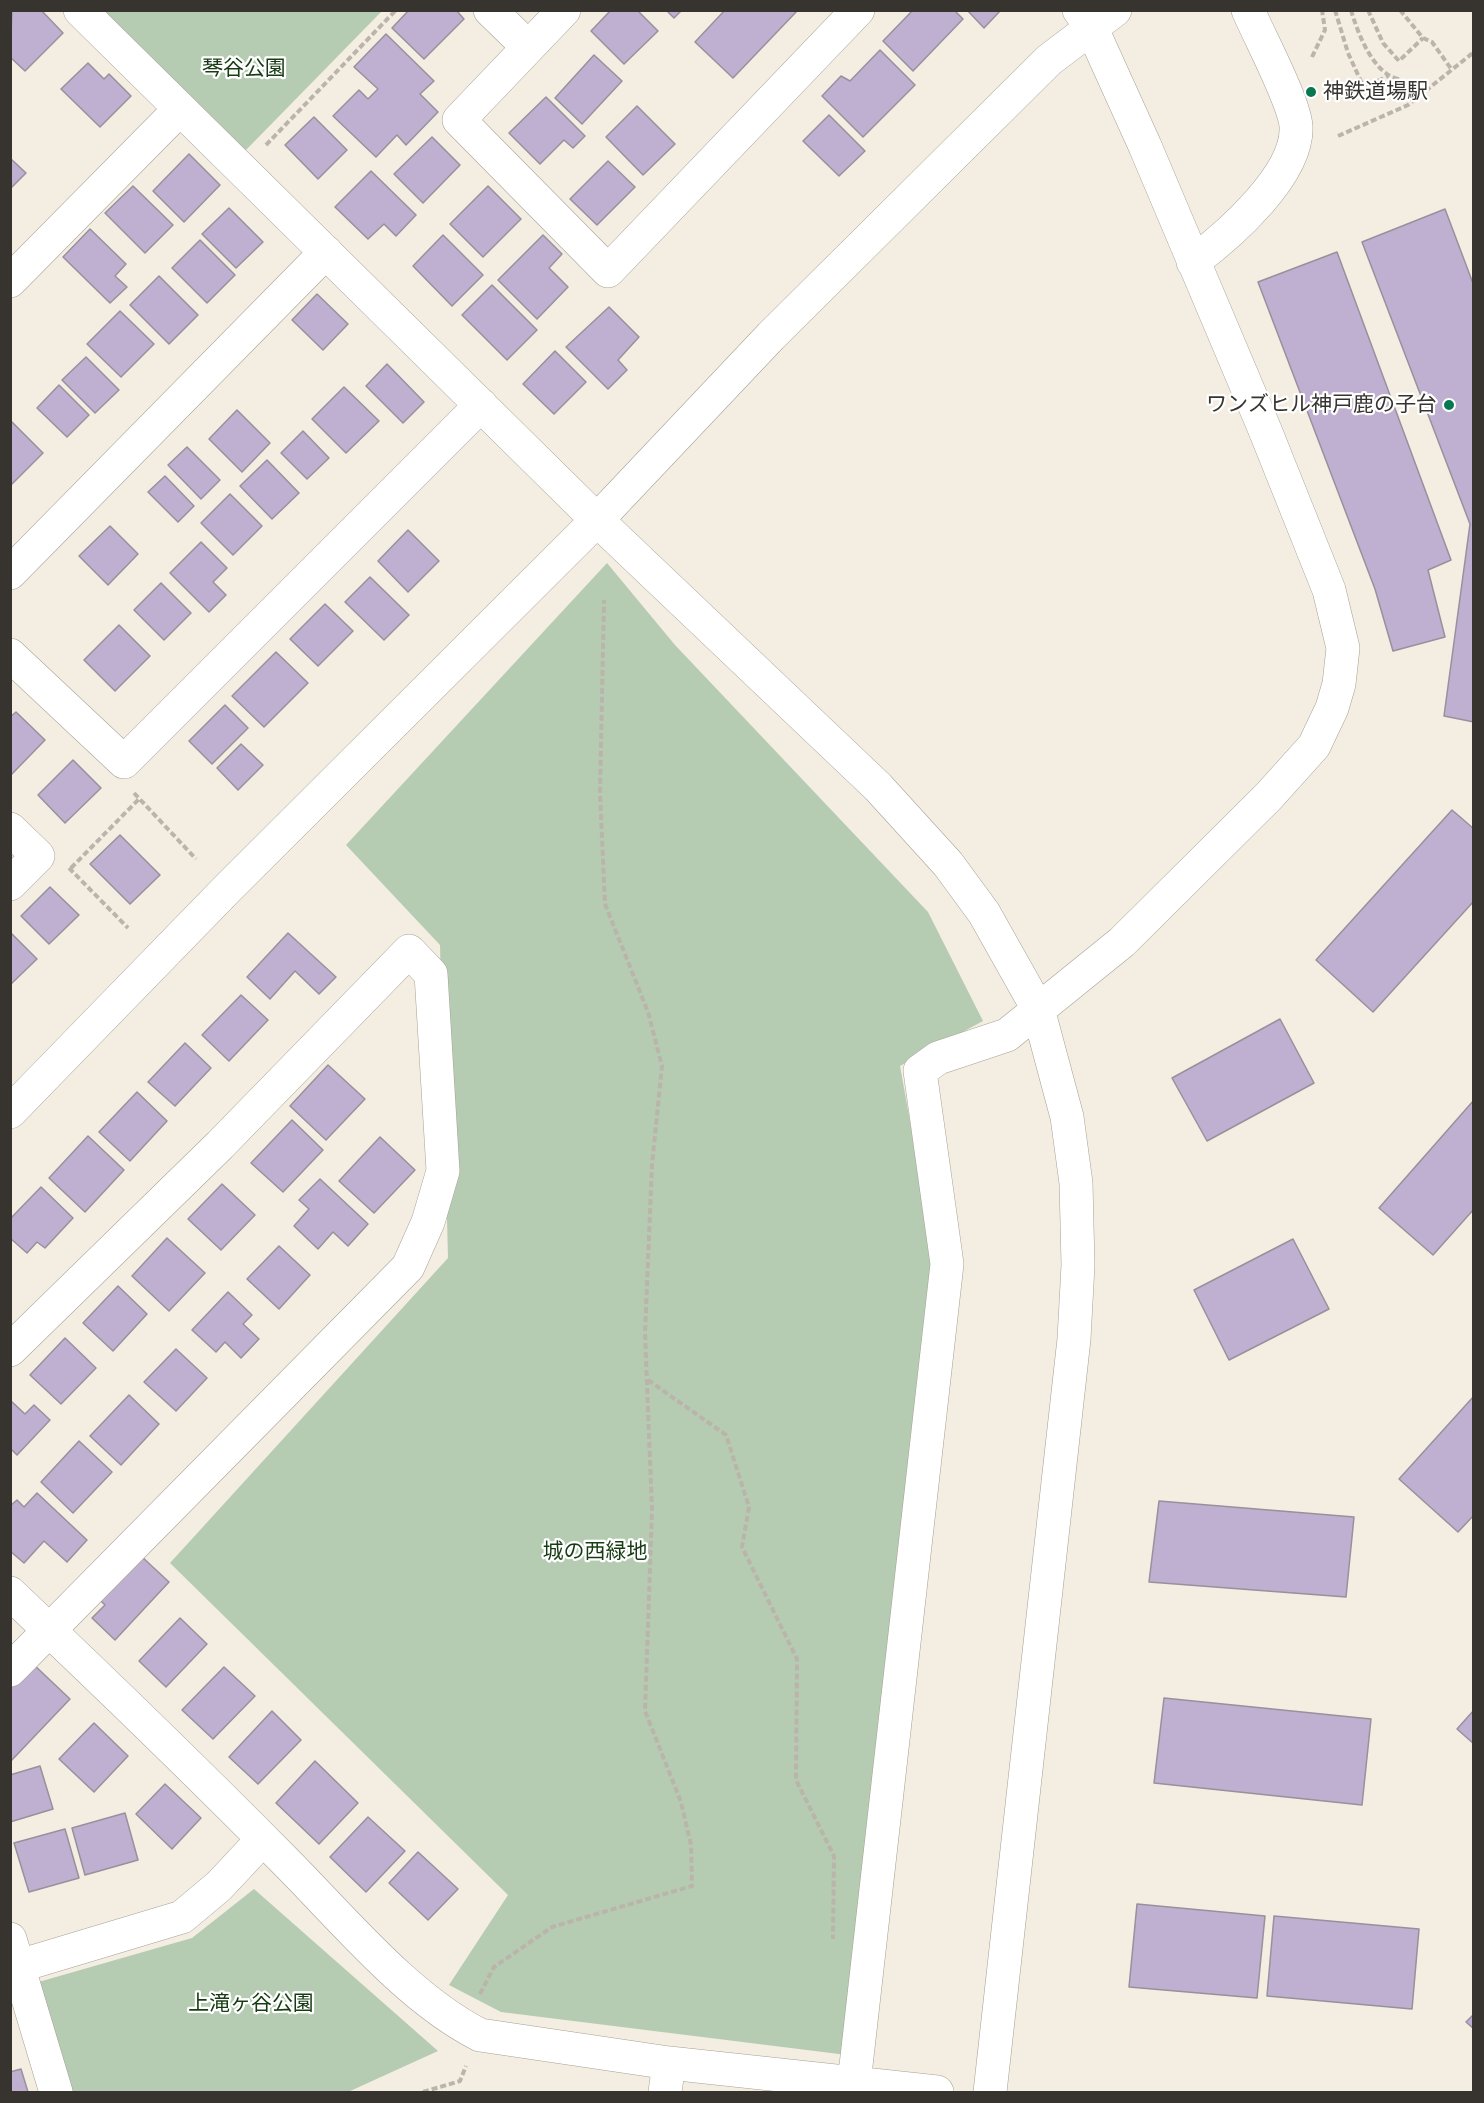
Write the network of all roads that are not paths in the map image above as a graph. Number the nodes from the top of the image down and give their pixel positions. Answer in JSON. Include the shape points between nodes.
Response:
{"nodes":[{"id":1,"x":80,"y":10,"type":"edge"},
{"id":2,"x":490,"y":10,"type":"edge"},
{"id":3,"x":564,"y":10,"type":"edge"},
{"id":4,"x":858,"y":10,"type":"edge"},
{"id":5,"x":1248,"y":10,"type":"edge"},
{"id":6,"x":1096,"y":17,"type":"edge"},
{"id":7,"x":528,"y":47,"type":"junction"},
{"id":8,"x":180,"y":109,"type":"junction"},
{"id":9,"x":326,"y":252,"type":"junction"},
{"id":10,"x":1193,"y":262,"type":"junction"},
{"id":11,"x":10,"y":281,"type":"edge"},
{"id":12,"x":480,"y":405,"type":"junction"},
{"id":13,"x":597,"y":520,"type":"junction"},
{"id":14,"x":10,"y":573,"type":"edge"},
{"id":15,"x":10,"y":655,"type":"edge"},
{"id":16,"x":10,"y":829,"type":"edge"},
{"id":17,"x":10,"y":884,"type":"edge"},
{"id":18,"x":1038,"y":1009,"type":"junction"},
{"id":19,"x":10,"y":1112,"type":"edge"},
{"id":20,"x":10,"y":1350,"type":"edge"},
{"id":21,"x":10,"y":1593,"type":"edge"},
{"id":22,"x":49,"y":1630,"type":"junction"},
{"id":23,"x":10,"y":1670,"type":"edge"},
{"id":24,"x":263,"y":1839,"type":"junction"},
{"id":25,"x":15,"y":1952,"type":"edge"},
{"id":26,"x":667,"y":2078,"type":"edge"},
{"id":27,"x":853,"y":2087,"type":"edge"},
{"id":28,"x":56,"y":2092,"type":"edge"},
{"id":29,"x":937,"y":2092,"type":"edge"},
{"id":30,"x":990,"y":2092,"type":"edge"}],
"edges":[{"from":1,"to":8,"type":"street"},
{"from":2,"to":7,"type":"street"},
{"from":3,"to":7,"type":"street"},
{"from":4,"to":7,"type":"street","via":[[608,271],[459,120]]},
{"from":5,"to":10,"type":"street","via":[[1296,125],[1292,152],[1284,172],[1269,189],[1219,243]]},
{"from":6,"to":10,"type":"street"},
{"from":6,"to":13,"type":"street","via":[[771,336]]},
{"from":8,"to":9,"type":"street"},
{"from":8,"to":11,"type":"street"},
{"from":9,"to":12,"type":"street"},
{"from":9,"to":14,"type":"street"},
{"from":10,"to":18,"type":"street","via":[[1329,590],[1343,648],[1339,684],[1314,746],[1276,788],[1122,942]]},
{"from":12,"to":13,"type":"street"},
{"from":12,"to":15,"type":"street","via":[[124,762]]},
{"from":13,"to":18,"type":"street","via":[[878,787],[933,847],[984,913]]},
{"from":13,"to":19,"type":"street"},
{"from":16,"to":17,"type":"street","via":[[38,856]]},
{"from":18,"to":27,"type":"street","via":[[1007,1035],[938,1058],[920,1071],[946,1264]]},
{"from":18,"to":30,"type":"street","via":[[1067,1118],[1076,1183],[1078,1265],[1074,1339]]},
{"from":20,"to":22,"type":"street","via":[[220,1145],[409,951],[431,974],[443,1171],[428,1222],[408,1267]]},
{"from":21,"to":22,"type":"street"},
{"from":22,"to":23,"type":"street"},
{"from":22,"to":24,"type":"street"},
{"from":24,"to":25,"type":"street","via":[[219,1886],[182,1917]]},
{"from":24,"to":26,"type":"street","via":[[409,1985],[471,2031]]},
{"from":25,"to":28,"type":"street"},
{"from":26,"to":27,"type":"street"},
{"from":27,"to":29,"type":"street"}]}
